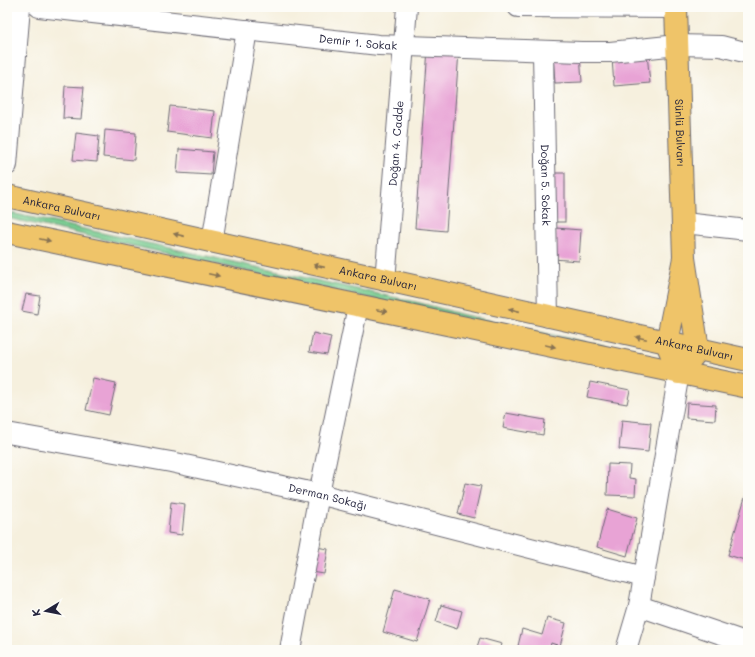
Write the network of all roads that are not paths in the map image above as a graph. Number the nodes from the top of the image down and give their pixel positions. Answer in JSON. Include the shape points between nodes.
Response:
{"nodes":[{"id":1,"x":20,"y":7,"type":"edge"},
{"id":2,"x":39,"y":7,"type":"edge"},
{"id":3,"x":407,"y":7,"type":"edge"},
{"id":4,"x":518,"y":7,"type":"edge"},
{"id":5,"x":676,"y":7,"type":"edge"},
{"id":6,"x":247,"y":30,"type":"junction"},
{"id":7,"x":678,"y":45,"type":"junction"},
{"id":8,"x":404,"y":46,"type":"junction"},
{"id":9,"x":544,"y":52,"type":"junction"},
{"id":10,"x":748,"y":53,"type":"edge"},
{"id":11,"x":7,"y":165,"type":"edge"},
{"id":12,"x":7,"y":196,"type":"edge"},
{"id":13,"x":684,"y":223,"type":"junction"},
{"id":14,"x":748,"y":230,"type":"edge"},
{"id":15,"x":7,"y":232,"type":"edge"},
{"id":16,"x":212,"y":242,"type":"junction"},
{"id":17,"x":684,"y":258,"type":"junction"},
{"id":18,"x":385,"y":281,"type":"junction"},
{"id":19,"x":358,"y":306,"type":"junction"},
{"id":20,"x":548,"y":317,"type":"junction"},
{"id":21,"x":668,"y":343,"type":"junction"},
{"id":22,"x":698,"y":350,"type":"junction"},
{"id":23,"x":748,"y":360,"type":"edge"},
{"id":24,"x":679,"y":373,"type":"junction"},
{"id":25,"x":748,"y":387,"type":"edge"},
{"id":26,"x":7,"y":433,"type":"edge"},
{"id":27,"x":318,"y":494,"type":"junction"},
{"id":28,"x":644,"y":578,"type":"junction"},
{"id":29,"x":639,"y":606,"type":"junction"},
{"id":30,"x":748,"y":643,"type":"edge"},
{"id":31,"x":290,"y":650,"type":"edge"},
{"id":32,"x":626,"y":650,"type":"edge"}],
"edges":[{"from":1,"to":11,"type":"street"},
{"from":2,"to":6,"type":"street","name":"Demir 1. Sokak"},
{"from":3,"to":8,"type":"street","name":"Doğan 4. Cadde"},
{"from":4,"to":5,"type":"street"},
{"from":5,"to":7,"type":"main road","name":"Sünlü Bulvarı"},
{"from":6,"to":8,"type":"street","name":"Demir 1. Sokak","via":[[345,42]]},
{"from":6,"to":16,"type":"street"},
{"from":7,"to":9,"type":"street","name":"Demir 1. Sokak","via":[[610,52]]},
{"from":7,"to":10,"type":"street","name":"Demir 1. Sokak","via":[[721,46]]},
{"from":7,"to":13,"type":"main road","name":"Sünlü Bulvarı"},
{"from":8,"to":9,"type":"street","name":"Demir 1. Sokak"},
{"from":8,"to":18,"type":"street","name":"Doğan 4. Cadde"},
{"from":9,"to":20,"type":"street","name":"Doğan 5. Sokak"},
{"from":16,"to":12,"type":"main road","name":"Ankara Bulvarı","one_way":true},
{"from":13,"to":14,"type":"street"},
{"from":13,"to":17,"type":"main road","name":"Sünlü Bulvarı"},
{"from":15,"to":19,"type":"main road","one_way":true},
{"from":18,"to":16,"type":"main road","name":"Ankara Bulvarı","one_way":true},
{"from":17,"to":21,"type":"main road","name":"Sünlü Bulvarı"},
{"from":17,"to":22,"type":"main road","name":"Sünlü Bulvarı"},
{"from":20,"to":18,"type":"main road","name":"Ankara Bulvarı","one_way":true},
{"from":19,"to":24,"type":"main road","one_way":true},
{"from":19,"to":27,"type":"street"},
{"from":21,"to":20,"type":"main road","name":"Ankara Bulvarı","one_way":true},
{"from":21,"to":22,"type":"main road","name":"Ankara Bulvarı"},
{"from":21,"to":24,"type":"main road"},
{"from":22,"to":23,"type":"main road","name":"Ankara Bulvarı"},
{"from":22,"to":24,"type":"main road"},
{"from":24,"to":25,"type":"main road"},
{"from":24,"to":28,"type":"street"},
{"from":26,"to":27,"type":"street","name":"Derman Sokağı","via":[[171,462]]},
{"from":27,"to":28,"type":"street","name":"Derman Sokağı"},
{"from":27,"to":31,"type":"street"},
{"from":28,"to":29,"type":"street"},
{"from":29,"to":30,"type":"street"},
{"from":29,"to":32,"type":"street"}]}
